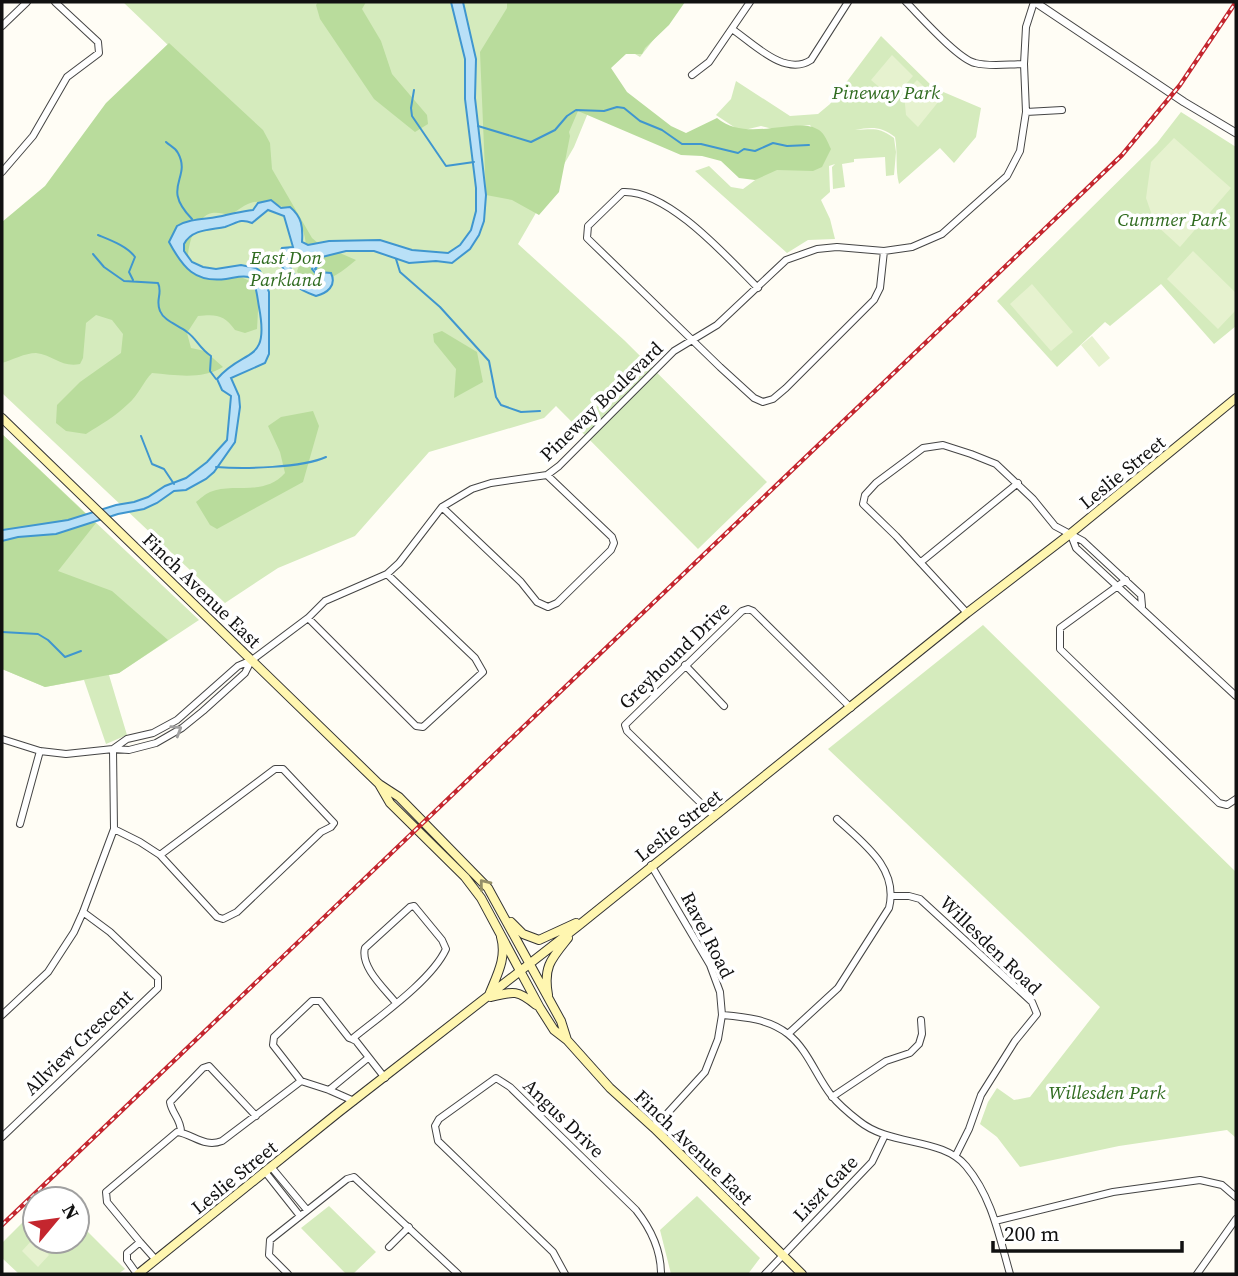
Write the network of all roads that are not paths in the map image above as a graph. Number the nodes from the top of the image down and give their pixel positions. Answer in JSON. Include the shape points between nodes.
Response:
{"nodes":[{"id":1,"x":27,"y":2,"type":"edge"},
{"id":2,"x":55,"y":2,"type":"edge"},
{"id":3,"x":750,"y":2,"type":"edge"},
{"id":4,"x":848,"y":2,"type":"edge"},
{"id":5,"x":906,"y":2,"type":"edge"},
{"id":6,"x":1034,"y":2,"type":"edge"},
{"id":7,"x":2,"y":26,"type":"edge"},
{"id":8,"x":733,"y":29,"type":"junction"},
{"id":9,"x":1024,"y":64,"type":"junction"},
{"id":10,"x":692,"y":75,"type":"dead end"},
{"id":11,"x":1062,"y":110,"type":"dead end"},
{"id":12,"x":1026,"y":112,"type":"junction"},
{"id":13,"x":1236,"y":133,"type":"edge"},
{"id":14,"x":2,"y":172,"type":"edge"},
{"id":15,"x":884,"y":251,"type":"junction"},
{"id":16,"x":758,"y":288,"type":"junction"},
{"id":17,"x":693,"y":339,"type":"junction"},
{"id":18,"x":1236,"y":398,"type":"edge"},
{"id":19,"x":2,"y":418,"type":"edge"},
{"id":20,"x":547,"y":475,"type":"junction"},
{"id":21,"x":1018,"y":483,"type":"junction"},
{"id":22,"x":442,"y":507,"type":"junction"},
{"id":23,"x":1070,"y":534,"type":"junction"},
{"id":24,"x":921,"y":562,"type":"junction"},
{"id":25,"x":387,"y":574,"type":"junction"},
{"id":26,"x":1126,"y":580,"type":"junction"},
{"id":27,"x":1117,"y":586,"type":"junction"},
{"id":28,"x":1142,"y":606,"type":"junction"},
{"id":29,"x":967,"y":613,"type":"junction"},
{"id":30,"x":308,"y":618,"type":"junction"},
{"id":31,"x":252,"y":660,"type":"junction"},
{"id":32,"x":685,"y":665,"type":"junction"},
{"id":33,"x":1236,"y":696,"type":"edge"},
{"id":34,"x":724,"y":706,"type":"dead end"},
{"id":35,"x":851,"y":708,"type":"junction"},
{"id":36,"x":2,"y":738,"type":"edge"},
{"id":37,"x":113,"y":749,"type":"junction"},
{"id":38,"x":40,"y":751,"type":"junction"},
{"id":39,"x":379,"y":785,"type":"junction"},
{"id":40,"x":1236,"y":799,"type":"edge"},
{"id":41,"x":714,"y":816,"type":"junction"},
{"id":42,"x":837,"y":819,"type":"dead end"},
{"id":43,"x":20,"y":824,"type":"dead end"},
{"id":44,"x":114,"y":829,"type":"junction"},
{"id":45,"x":160,"y":855,"type":"junction"},
{"id":46,"x":651,"y":865,"type":"junction"},
{"id":47,"x":892,"y":896,"type":"junction"},
{"id":48,"x":502,"y":911,"type":"junction"},
{"id":49,"x":83,"y":912,"type":"junction"},
{"id":50,"x":589,"y":917,"type":"junction"},
{"id":51,"x":496,"y":922,"type":"junction"},
{"id":52,"x":578,"y":926,"type":"junction"},
{"id":53,"x":530,"y":964,"type":"junction"},
{"id":54,"x":522,"y":971,"type":"junction"},
{"id":55,"x":488,"y":998,"type":"junction"},
{"id":56,"x":549,"y":1001,"type":"junction"},
{"id":57,"x":397,"y":1003,"type":"junction"},
{"id":58,"x":540,"y":1008,"type":"junction"},
{"id":59,"x":2,"y":1015,"type":"edge"},
{"id":60,"x":722,"y":1015,"type":"junction"},
{"id":61,"x":921,"y":1020,"type":"dead end"},
{"id":62,"x":788,"y":1034,"type":"junction"},
{"id":63,"x":352,"y":1039,"type":"junction"},
{"id":64,"x":567,"y":1040,"type":"junction"},
{"id":65,"x":368,"y":1058,"type":"junction"},
{"id":66,"x":385,"y":1079,"type":"junction"},
{"id":67,"x":301,"y":1081,"type":"junction"},
{"id":68,"x":330,"y":1090,"type":"junction"},
{"id":69,"x":832,"y":1097,"type":"junction"},
{"id":70,"x":354,"y":1101,"type":"junction"},
{"id":71,"x":256,"y":1116,"type":"junction"},
{"id":72,"x":654,"y":1128,"type":"junction"},
{"id":73,"x":181,"y":1132,"type":"junction"},
{"id":74,"x":884,"y":1137,"type":"junction"},
{"id":75,"x":2,"y":1138,"type":"edge"},
{"id":76,"x":956,"y":1155,"type":"junction"},
{"id":77,"x":269,"y":1170,"type":"junction"},
{"id":78,"x":1236,"y":1197,"type":"edge"},
{"id":79,"x":307,"y":1210,"type":"junction"},
{"id":80,"x":300,"y":1216,"type":"junction"},
{"id":81,"x":1236,"y":1219,"type":"edge"},
{"id":82,"x":995,"y":1221,"type":"junction"},
{"id":83,"x":409,"y":1227,"type":"junction"},
{"id":84,"x":140,"y":1242,"type":"junction"},
{"id":85,"x":389,"y":1247,"type":"dead end"},
{"id":86,"x":782,"y":1256,"type":"junction"},
{"id":87,"x":156,"y":1260,"type":"junction"},
{"id":88,"x":138,"y":1274,"type":"edge"},
{"id":89,"x":288,"y":1274,"type":"edge"},
{"id":90,"x":458,"y":1274,"type":"edge"},
{"id":91,"x":565,"y":1274,"type":"edge"},
{"id":92,"x":661,"y":1274,"type":"edge"},
{"id":93,"x":765,"y":1274,"type":"edge"},
{"id":94,"x":802,"y":1274,"type":"edge"},
{"id":95,"x":1010,"y":1274,"type":"edge"},
{"id":96,"x":1197,"y":1274,"type":"edge"}],
"edges":[{"from":1,"to":7,"type":"street"},
{"from":2,"to":14,"type":"street","via":[[98,42],[99,53],[67,77],[33,136]]},
{"from":3,"to":8,"type":"street"},
{"from":4,"to":8,"type":"street","via":[[811,60],[802,65],[778,60]]},
{"from":5,"to":9,"type":"street","via":[[972,63]]},
{"from":6,"to":9,"type":"street","name":"Pineway Boulevard","via":[[1026,27]]},
{"from":6,"to":13,"type":"street"},
{"from":8,"to":10,"type":"street","via":[[709,62]]},
{"from":9,"to":12,"type":"street","name":"Pineway Boulevard"},
{"from":11,"to":12,"type":"street"},
{"from":12,"to":15,"type":"street","name":"Pineway Boulevard","via":[[1020,151],[1007,176],[942,234],[901,250]]},
{"from":15,"to":16,"type":"street","name":"Pineway Boulevard","via":[[810,249],[786,260]]},
{"from":15,"to":17,"type":"street","via":[[874,300],[773,399],[754,398]]},
{"from":16,"to":17,"type":"street","name":"Pineway Boulevard","via":[[717,325]]},
{"from":16,"to":17,"type":"street","via":[[676,212],[635,192],[623,192],[588,226],[587,238]]},
{"from":17,"to":20,"type":"street","name":"Pineway Boulevard","via":[[674,351]]},
{"from":18,"to":23,"type":"main road","name":"Leslie Street"},
{"from":19,"to":31,"type":"main road","name":"Finch Avenue East"},
{"from":20,"to":22,"type":"street","name":"Pineway Boulevard","via":[[491,483]]},
{"from":20,"to":22,"type":"street","via":[[614,543],[548,607],[537,602]]},
{"from":21,"to":23,"type":"street","via":[[1055,526]]},
{"from":21,"to":24,"type":"street"},
{"from":21,"to":24,"type":"street","via":[[996,464],[943,445],[923,448],[876,483],[863,504]]},
{"from":22,"to":25,"type":"street","name":"Pineway Boulevard"},
{"from":23,"to":26,"type":"street"},
{"from":23,"to":27,"type":"street","via":[[1076,548]]},
{"from":23,"to":29,"type":"main road","name":"Leslie Street"},
{"from":24,"to":29,"type":"street"},
{"from":25,"to":30,"type":"street","name":"Pineway Boulevard","via":[[325,601]]},
{"from":25,"to":30,"type":"street","via":[[483,671],[423,727],[416,726]]},
{"from":26,"to":27,"type":"street"},
{"from":26,"to":28,"type":"street","via":[[1141,596]]},
{"from":27,"to":28,"type":"street"},
{"from":27,"to":40,"type":"street","via":[[1060,628],[1060,649],[1219,803],[1227,805]]},
{"from":28,"to":33,"type":"street"},
{"from":29,"to":35,"type":"main road","name":"Leslie Street"},
{"from":30,"to":31,"type":"street","name":"Pineway Boulevard"},
{"from":31,"to":37,"type":"street","name":"Pineway Boulevard","via":[[238,666],[177,720]]},
{"from":31,"to":39,"type":"main road","name":"Finch Avenue East"},
{"from":32,"to":34,"type":"street"},
{"from":32,"to":35,"type":"street","name":"Greyhound Drive","via":[[748,609]]},
{"from":32,"to":41,"type":"street","name":"Greyhound Drive","via":[[625,725]]},
{"from":35,"to":41,"type":"main road","name":"Leslie Street"},
{"from":36,"to":38,"type":"street","name":"Pineway Boulevard"},
{"from":37,"to":38,"type":"street","name":"Pineway Boulevard","via":[[66,754]]},
{"from":37,"to":44,"type":"street"},
{"from":38,"to":43,"type":"street"},
{"from":48,"to":39,"type":"main road","name":"Finch Avenue East","one_way":true,"via":[[479,878],[398,797]]},
{"from":39,"to":51,"type":"main road","name":"Finch Avenue East","via":[[390,803],[465,877]]},
{"from":41,"to":46,"type":"main road","name":"Leslie Street"},
{"from":42,"to":47,"type":"street","via":[[876,855],[888,873]]},
{"from":44,"to":45,"type":"street"},
{"from":44,"to":49,"type":"street"},
{"from":45,"to":45,"type":"street","via":[[216,917],[223,919],[237,912],[334,823],[283,769],[275,769]]},
{"from":46,"to":50,"type":"main road","name":"Leslie Street"},
{"from":46,"to":60,"type":"street","name":"Ravel Road","via":[[710,965]]},
{"from":47,"to":62,"type":"street","via":[[838,988]]},
{"from":47,"to":76,"type":"street","name":"Willesden Road","via":[[920,899],[1032,1002],[1037,1014],[981,1095]]},
{"from":48,"to":50,"type":"main road","via":[[523,934],[539,940]]},
{"from":48,"to":53,"type":"main road","name":"Finch Avenue East"},
{"from":49,"to":59,"type":"street","via":[[48,972]]},
{"from":49,"to":75,"type":"street","name":"Allview Crescent","via":[[158,978],[158,988]]},
{"from":50,"to":52,"type":"main road","name":"Leslie Street"},
{"from":51,"to":54,"type":"main road","name":"Finch Avenue East"},
{"from":51,"to":55,"type":"main road","via":[[503,956]]},
{"from":52,"to":53,"type":"main road","name":"Leslie Street"},
{"from":52,"to":56,"type":"main road","via":[[546,970]]},
{"from":53,"to":54,"type":"main road","name":"Leslie Street"},
{"from":53,"to":56,"type":"main road","name":"Finch Avenue East"},
{"from":54,"to":55,"type":"main road","name":"Leslie Street"},
{"from":54,"to":58,"type":"main road","name":"Finch Avenue East"},
{"from":55,"to":58,"type":"main road","via":[[514,992]]},
{"from":55,"to":66,"type":"main road","name":"Leslie Street"},
{"from":56,"to":64,"type":"main road","name":"Finch Avenue East"},
{"from":57,"to":57,"type":"street","via":[[438,964],[446,949],[414,906],[363,953]]},
{"from":57,"to":63,"type":"street"},
{"from":58,"to":64,"type":"main road","name":"Finch Avenue East"},
{"from":60,"to":62,"type":"street","via":[[757,1019]]},
{"from":60,"to":72,"type":"street","name":"Ravel Road","via":[[705,1072]]},
{"from":61,"to":69,"type":"street","via":[[919,1044],[910,1053],[886,1060]]},
{"from":62,"to":69,"type":"street"},
{"from":63,"to":65,"type":"street"},
{"from":63,"to":67,"type":"street","via":[[320,1001],[312,1000],[274,1037],[273,1045]]},
{"from":64,"to":72,"type":"main road","name":"Finch Avenue East"},
{"from":65,"to":66,"type":"street"},
{"from":65,"to":68,"type":"street"},
{"from":66,"to":70,"type":"main road","name":"Leslie Street"},
{"from":67,"to":68,"type":"street"},
{"from":67,"to":71,"type":"street"},
{"from":68,"to":70,"type":"street"},
{"from":69,"to":74,"type":"street"},
{"from":70,"to":77,"type":"main road","name":"Leslie Street"},
{"from":71,"to":73,"type":"street","via":[[215,1144]]},
{"from":71,"to":73,"type":"street","via":[[209,1066],[170,1102]]},
{"from":72,"to":86,"type":"main road","name":"Finch Avenue East"},
{"from":73,"to":84,"type":"street","via":[[106,1192],[107,1202]]},
{"from":74,"to":76,"type":"street"},
{"from":74,"to":86,"type":"street","name":"Liszt Gate","via":[[872,1162]]},
{"from":76,"to":82,"type":"street","via":[[980,1186]]},
{"from":77,"to":79,"type":"street"},
{"from":77,"to":80,"type":"street"},
{"from":77,"to":87,"type":"main road","name":"Leslie Street"},
{"from":78,"to":82,"type":"street","via":[[1222,1185],[1200,1180],[1113,1192]]},
{"from":79,"to":80,"type":"street"},
{"from":79,"to":83,"type":"street","via":[[354,1177]]},
{"from":80,"to":89,"type":"street","via":[[270,1240],[268,1247],[269,1255]]},
{"from":81,"to":96,"type":"street"},
{"from":82,"to":95,"type":"street"},
{"from":83,"to":85,"type":"street"},
{"from":83,"to":90,"type":"street"},
{"from":84,"to":87,"type":"street"},
{"from":84,"to":88,"type":"street","via":[[127,1253]]},
{"from":86,"to":93,"type":"street","name":"Liszt Gate"},
{"from":86,"to":94,"type":"main road","name":"Finch Avenue East"},
{"from":87,"to":88,"type":"main road","name":"Leslie Street"},
{"from":91,"to":92,"type":"street","name":"Angus Drive","via":[[553,1252],[438,1141],[435,1126],[439,1119],[496,1078],[636,1210],[655,1240]]}]}
